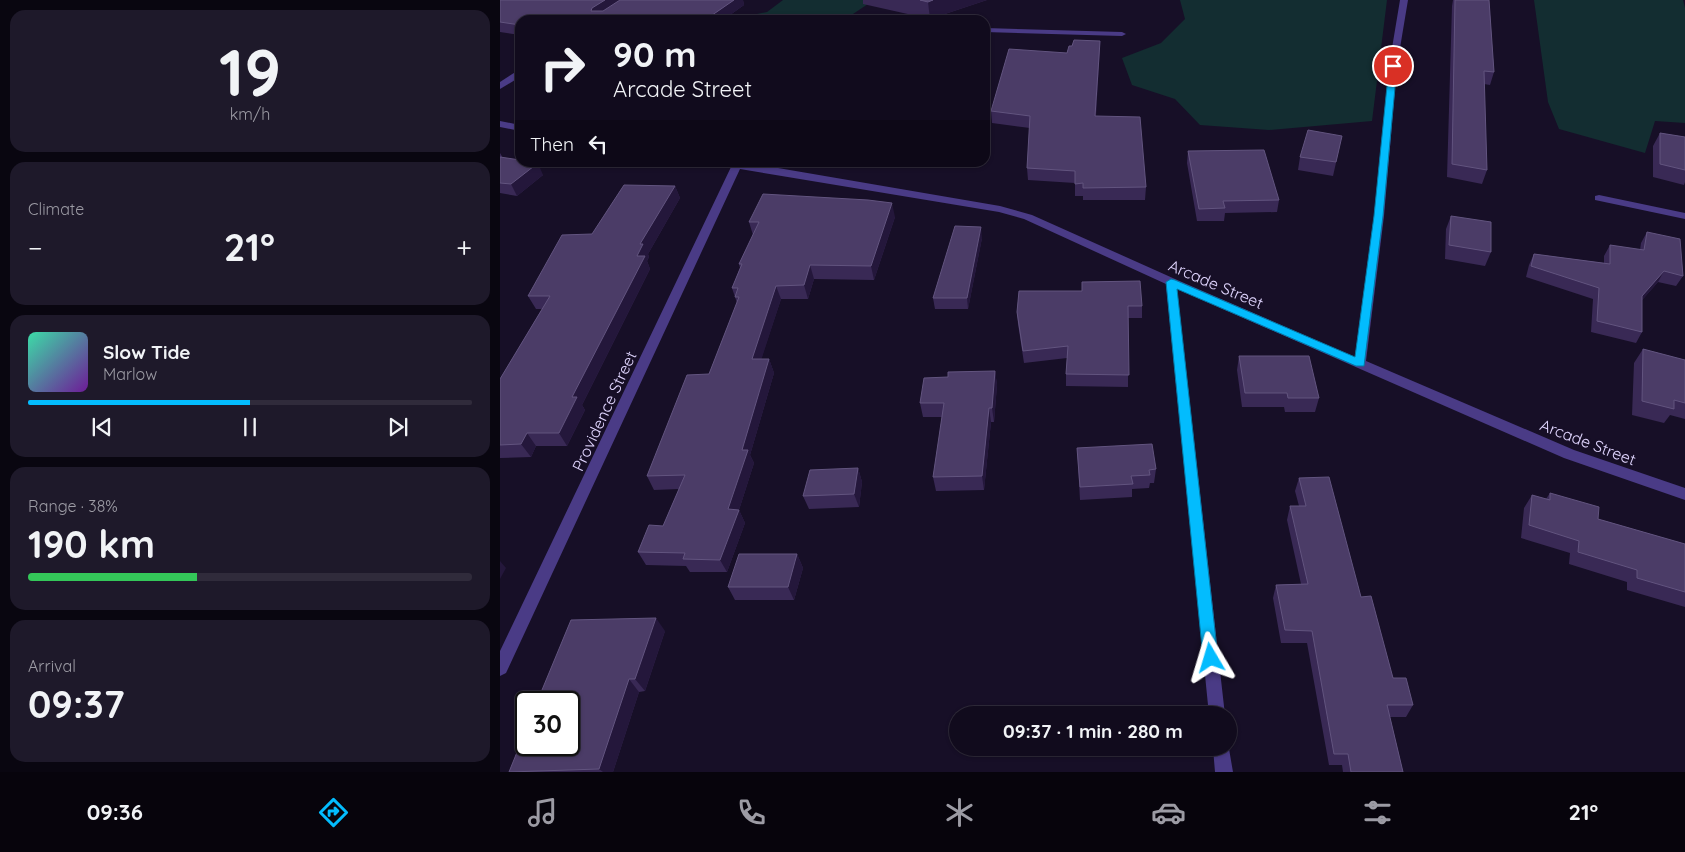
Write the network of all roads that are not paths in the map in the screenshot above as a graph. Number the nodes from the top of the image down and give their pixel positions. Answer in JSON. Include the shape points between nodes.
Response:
{"nodes":[{"id":1,"x":1404,"y":0,"type":"edge"},
{"id":2,"x":990,"y":30,"type":"edge"},
{"id":3,"x":1122,"y":34,"type":"dead end"},
{"id":4,"x":515,"y":76,"type":"edge"},
{"id":5,"x":500,"y":86,"type":"edge"},
{"id":6,"x":500,"y":124,"type":"edge"},
{"id":7,"x":515,"y":127,"type":"edge"},
{"id":8,"x":736,"y":167,"type":"edge"},
{"id":9,"x":755,"y":167,"type":"edge"},
{"id":10,"x":1599,"y":198,"type":"dead end"},
{"id":11,"x":1685,"y":216,"type":"edge"},
{"id":12,"x":1171,"y":282,"type":"junction"},
{"id":13,"x":1360,"y":363,"type":"junction"},
{"id":14,"x":1685,"y":494,"type":"edge"},
{"id":15,"x":500,"y":668,"type":"edge"},
{"id":16,"x":1216,"y":706,"type":"edge"},
{"id":17,"x":1222,"y":756,"type":"edge"},
{"id":18,"x":1224,"y":772,"type":"edge"}],
"edges":[{"from":1,"to":13,"type":"street","via":[[1393,66],[1379,216]]},
{"from":2,"to":3,"type":"street"},
{"from":4,"to":5,"type":"street"},
{"from":6,"to":7,"type":"street"},
{"from":8,"to":15,"type":"street","name":"Providence Street"},
{"from":9,"to":12,"type":"street","name":"Arcade Street","via":[[1000,209],[1028,217]]},
{"from":10,"to":11,"type":"street"},
{"from":12,"to":13,"type":"street","name":"Arcade Street"},
{"from":12,"to":16,"type":"street"},
{"from":13,"to":14,"type":"street","name":"Arcade Street","via":[[1569,454]]},
{"from":17,"to":18,"type":"street"}]}
